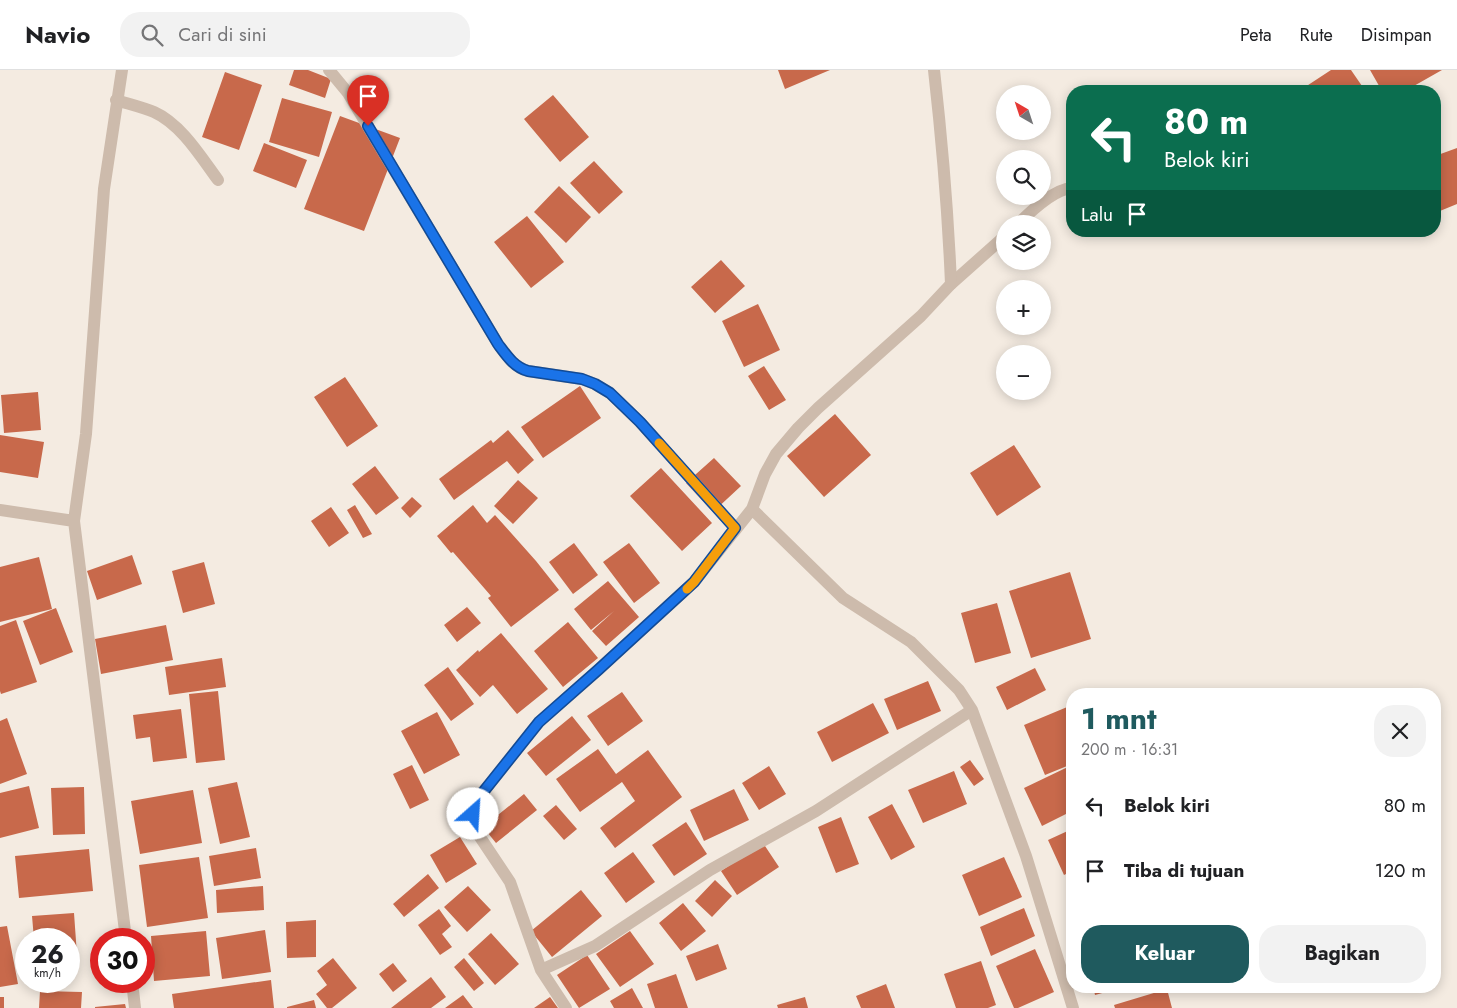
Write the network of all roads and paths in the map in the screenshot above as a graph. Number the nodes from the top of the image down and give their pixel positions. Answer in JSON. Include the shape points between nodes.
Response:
{"nodes":[{"id":1,"x":122,"y":70,"type":"edge"},
{"id":2,"x":329,"y":70,"type":"edge"},
{"id":3,"x":934,"y":70,"type":"edge"},
{"id":4,"x":116,"y":100,"type":"junction"},
{"id":5,"x":218,"y":180,"type":"dead end"},
{"id":6,"x":1066,"y":188,"type":"edge"},
{"id":7,"x":1027,"y":215,"type":"edge"},
{"id":8,"x":996,"y":244,"type":"edge"},
{"id":9,"x":951,"y":284,"type":"junction"},
{"id":10,"x":752,"y":509,"type":"junction"},
{"id":11,"x":0,"y":510,"type":"edge"},
{"id":12,"x":74,"y":521,"type":"junction"},
{"id":13,"x":735,"y":528,"type":"junction"},
{"id":14,"x":972,"y":710,"type":"junction"},
{"id":15,"x":125,"y":928,"type":"edge"},
{"id":16,"x":541,"y":970,"type":"junction"},
{"id":17,"x":1066,"y":985,"type":"edge"},
{"id":18,"x":133,"y":993,"type":"edge"},
{"id":19,"x":1068,"y":993,"type":"edge"},
{"id":20,"x":135,"y":1008,"type":"edge"},
{"id":21,"x":566,"y":1008,"type":"edge"},
{"id":22,"x":1073,"y":1008,"type":"edge"}],
"edges":[{"from":1,"to":4,"type":"street"},
{"from":2,"to":13,"type":"street","via":[[348,93],[498,344],[513,362],[528,371],[582,379],[610,393]]},
{"from":3,"to":9,"type":"street"},
{"from":4,"to":5,"type":"street","via":[[154,112],[169,121],[191,143]]},
{"from":4,"to":12,"type":"street","via":[[104,189],[86,434]]},
{"from":6,"to":7,"type":"street"},
{"from":8,"to":9,"type":"street"},
{"from":9,"to":10,"type":"street","via":[[921,316],[798,428],[776,454]]},
{"from":10,"to":13,"type":"street"},
{"from":10,"to":14,"type":"street","via":[[844,598],[911,642],[959,690]]},
{"from":11,"to":12,"type":"street"},
{"from":12,"to":15,"type":"street"},
{"from":13,"to":16,"type":"street","via":[[694,582],[539,722],[476,801],[473,814],[478,834],[510,882]]},
{"from":14,"to":16,"type":"street","via":[[816,811],[710,870],[594,946]]},
{"from":14,"to":17,"type":"street","via":[[1026,856]]},
{"from":16,"to":21,"type":"street"},
{"from":18,"to":20,"type":"street"},
{"from":19,"to":22,"type":"street"}]}
